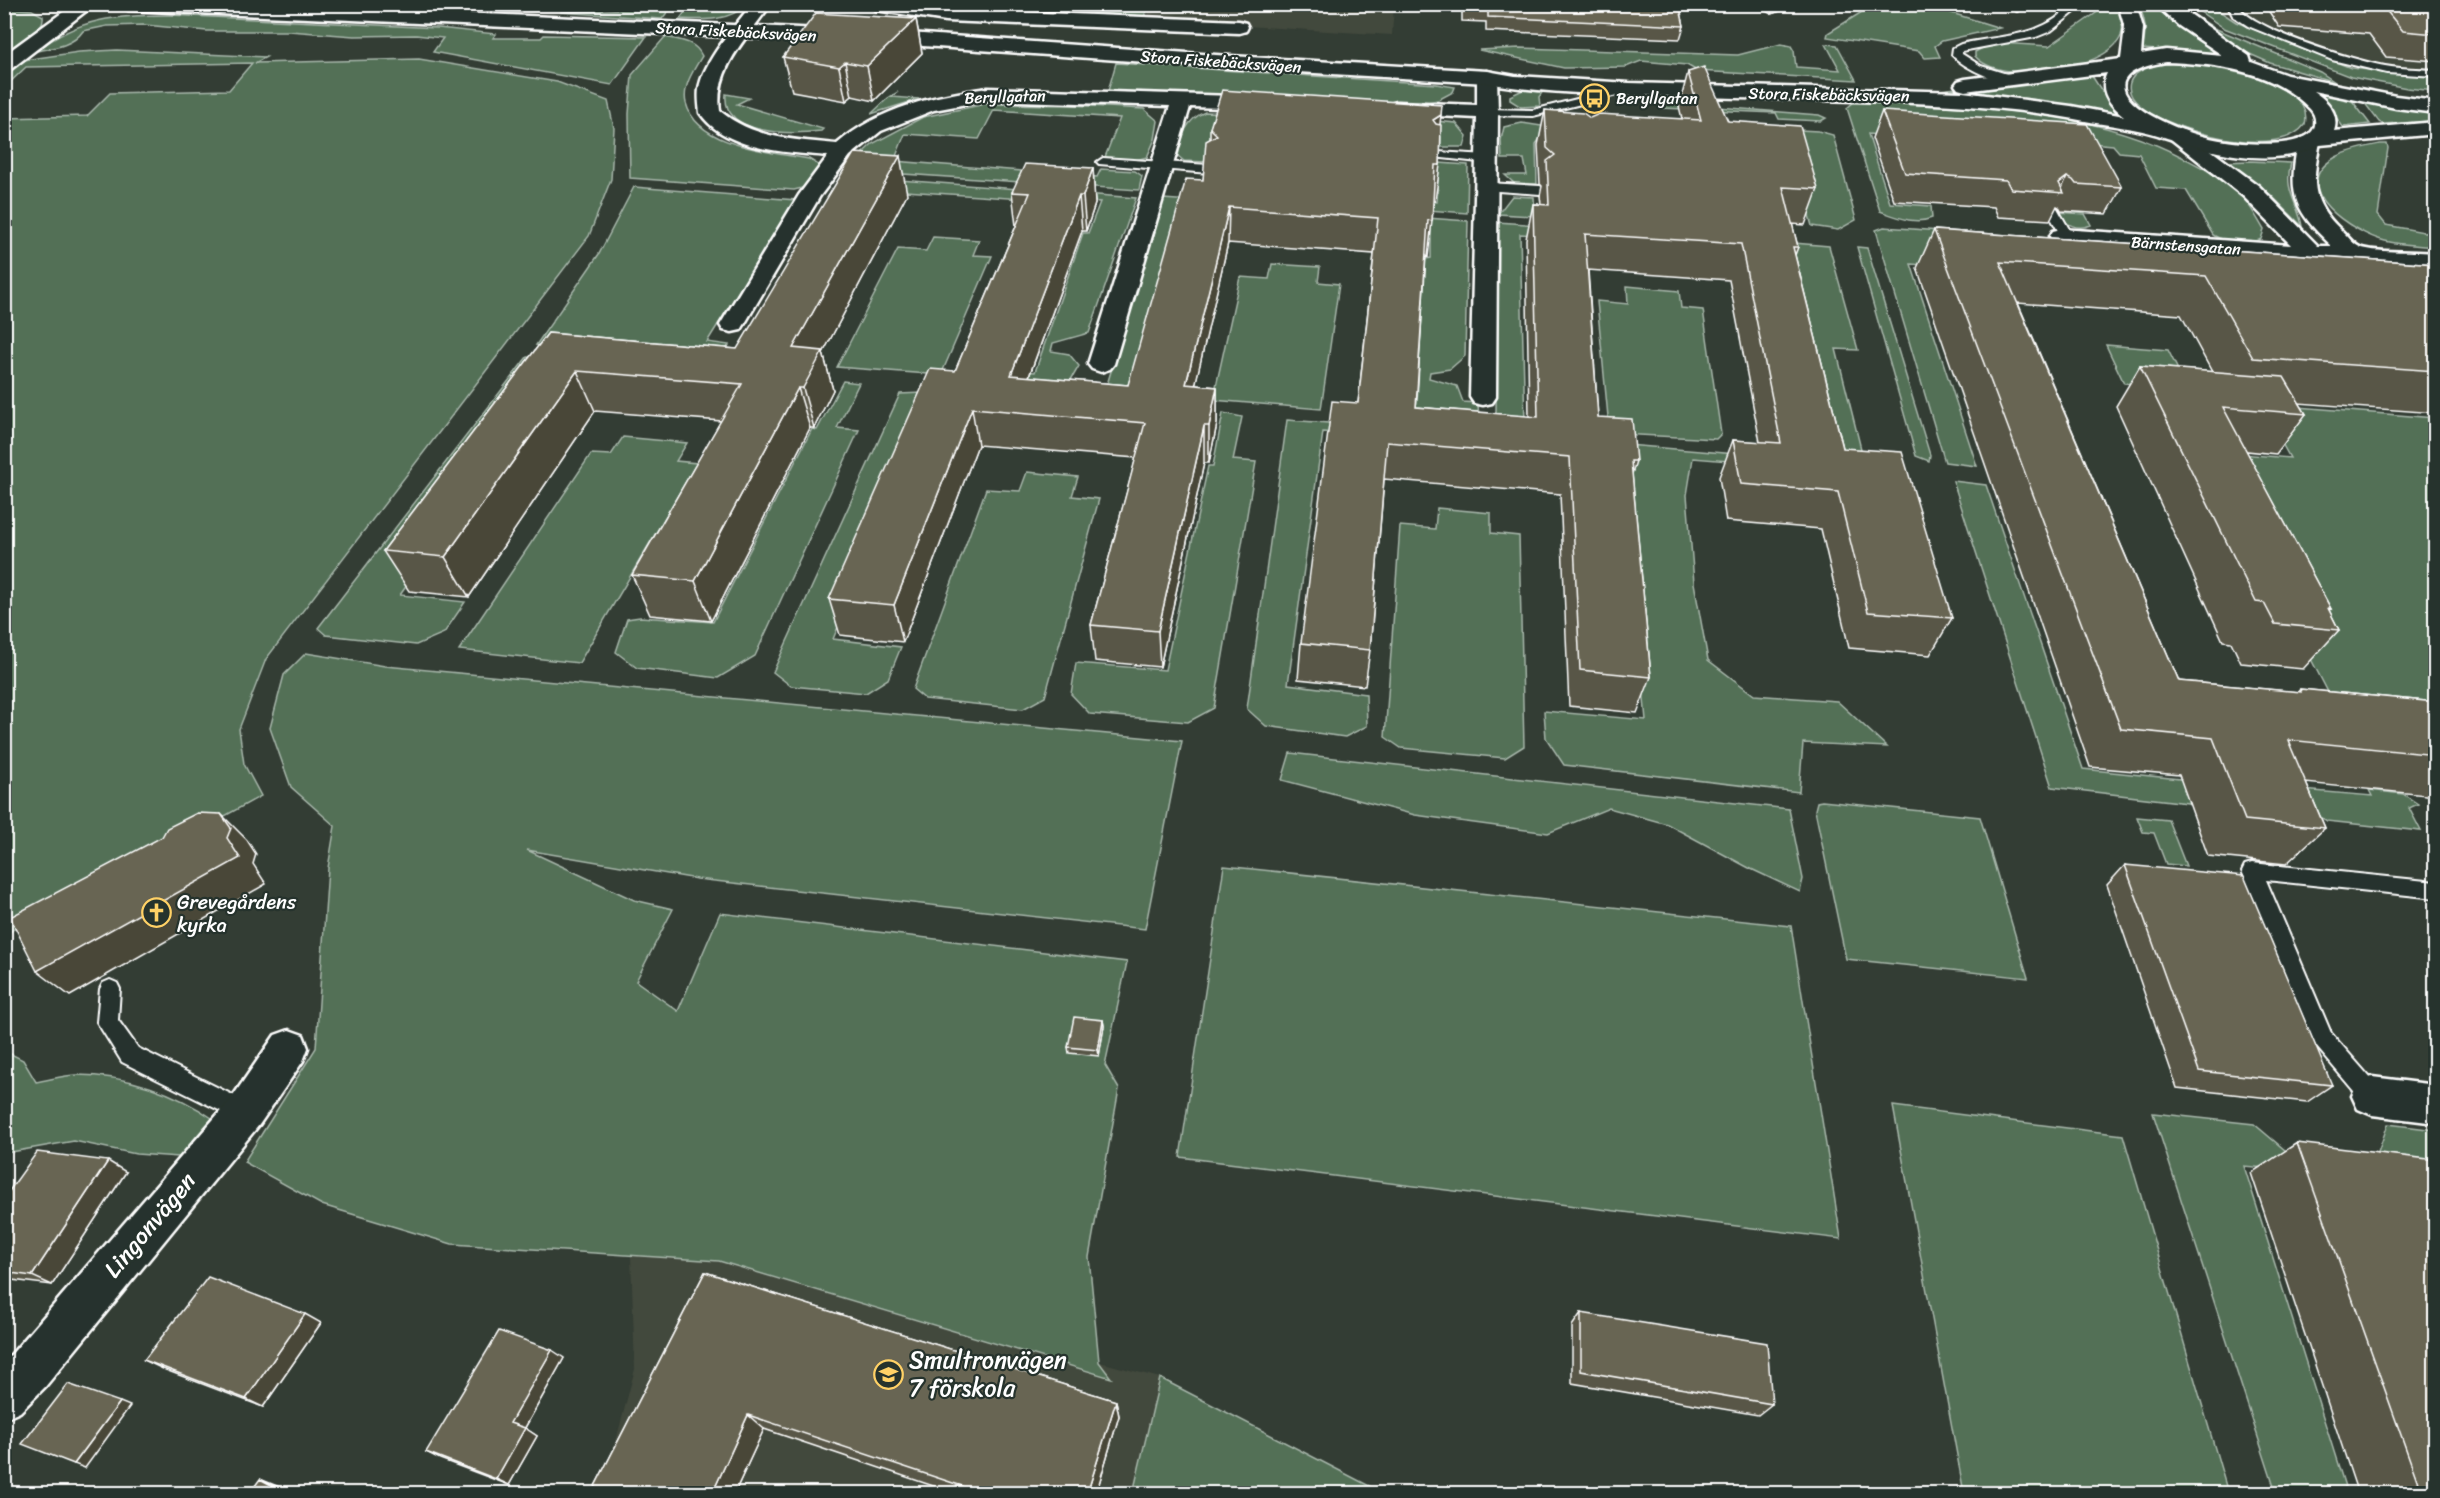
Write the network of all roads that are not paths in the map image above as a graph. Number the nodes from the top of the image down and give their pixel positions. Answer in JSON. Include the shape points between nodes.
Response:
{"nodes":[{"id":1,"x":86,"y":4,"type":"edge"},
{"id":2,"x":129,"y":4,"type":"edge"},
{"id":3,"x":762,"y":4,"type":"edge"},
{"id":4,"x":876,"y":4,"type":"edge"},
{"id":5,"x":2076,"y":4,"type":"edge"},
{"id":6,"x":2127,"y":4,"type":"edge"},
{"id":7,"x":2164,"y":4,"type":"edge"},
{"id":8,"x":2232,"y":4,"type":"edge"},
{"id":9,"x":1239,"y":27,"type":"dead end"},
{"id":10,"x":742,"y":31,"type":"junction"},
{"id":11,"x":10,"y":58,"type":"edge"},
{"id":12,"x":2128,"y":64,"type":"junction"},
{"id":13,"x":2436,"y":73,"type":"edge"},
{"id":14,"x":2267,"y":74,"type":"junction"},
{"id":15,"x":1487,"y":77,"type":"junction"},
{"id":16,"x":2016,"y":80,"type":"junction"},
{"id":17,"x":1629,"y":89,"type":"junction"},
{"id":18,"x":1182,"y":100,"type":"junction"},
{"id":19,"x":1288,"y":104,"type":"edge"},
{"id":20,"x":2436,"y":107,"type":"edge"},
{"id":21,"x":1382,"y":108,"type":"edge"},
{"id":22,"x":1488,"y":112,"type":"junction"},
{"id":23,"x":1533,"y":113,"type":"junction"},
{"id":24,"x":1553,"y":118,"type":"edge"},
{"id":25,"x":2436,"y":128,"type":"edge"},
{"id":26,"x":2173,"y":133,"type":"junction"},
{"id":27,"x":2312,"y":141,"type":"junction"},
{"id":28,"x":842,"y":152,"type":"junction"},
{"id":29,"x":1437,"y":155,"type":"edge"},
{"id":30,"x":1488,"y":159,"type":"junction"},
{"id":31,"x":1103,"y":162,"type":"dead end"},
{"id":32,"x":1161,"y":166,"type":"junction"},
{"id":33,"x":1209,"y":169,"type":"edge"},
{"id":34,"x":1488,"y":188,"type":"junction"},
{"id":35,"x":1540,"y":190,"type":"dead end"},
{"id":36,"x":2053,"y":211,"type":"edge"},
{"id":37,"x":2064,"y":236,"type":"joint"},
{"id":38,"x":2311,"y":252,"type":"junction"},
{"id":39,"x":2353,"y":254,"type":"junction"},
{"id":40,"x":2436,"y":260,"type":"edge"},
{"id":41,"x":732,"y":325,"type":"dead end"},
{"id":42,"x":1101,"y":364,"type":"dead end"},
{"id":43,"x":1483,"y":397,"type":"dead end"},
{"id":44,"x":2436,"y":890,"type":"edge"},
{"id":45,"x":110,"y":989,"type":"dead end"},
{"id":46,"x":289,"y":1048,"type":"dead end"},
{"id":47,"x":2372,"y":1096,"type":"joint"},
{"id":48,"x":2436,"y":1104,"type":"edge"},
{"id":49,"x":244,"y":1112,"type":"junction"},
{"id":50,"x":4,"y":1396,"type":"edge"}],
"edges":[{"from":1,"to":11,"type":"street"},
{"from":2,"to":10,"type":"street","name":"Stora Fiskebäcksvägen"},
{"from":3,"to":10,"type":"street"},
{"from":4,"to":9,"type":"street","via":[[946,15]]},
{"from":5,"to":16,"type":"lane","via":[[2032,35],[1965,46],[1957,51],[1966,63],[1984,72]]},
{"from":6,"to":12,"type":"street","via":[[2134,28]]},
{"from":7,"to":14,"type":"street","via":[[2202,34]]},
{"from":8,"to":13,"type":"lane","via":[[2237,14],[2252,24],[2336,58],[2387,70]]},
{"from":10,"to":15,"type":"street","name":"Stora Fiskebäcksvägen"},
{"from":10,"to":28,"type":"street","via":[[710,83],[710,113],[728,128],[748,137]]},
{"from":12,"to":14,"type":"street","name":"Stora Fiskebäcksvägen","via":[[2153,58],[2189,57]]},
{"from":12,"to":16,"type":"street","name":"Stora Fiskebäcksvägen"},
{"from":12,"to":26,"type":"street","via":[[2112,78],[2114,95],[2134,114]]},
{"from":14,"to":20,"type":"street"},
{"from":14,"to":27,"type":"street","via":[[2305,94],[2323,112],[2326,124]]},
{"from":15,"to":16,"type":"street","name":"Stora Fiskebäcksvägen","via":[[1565,73],[1888,88]]},
{"from":15,"to":17,"type":"street","name":"Stora Fiskebäcksvägen"},
{"from":15,"to":22,"type":"street"},
{"from":17,"to":23,"type":"lane"},
{"from":17,"to":26,"type":"street","name":"Stora Fiskebäcksvägen","via":[[1963,98],[2071,112]]},
{"from":18,"to":19,"type":"street","name":"Beryllgatan"},
{"from":18,"to":28,"type":"street","name":"Beryllgatan","via":[[1015,93],[946,100],[890,118],[855,139]]},
{"from":18,"to":32,"type":"street"},
{"from":21,"to":22,"type":"street"},
{"from":22,"to":23,"type":"lane"},
{"from":22,"to":30,"type":"street"},
{"from":23,"to":24,"type":"lane"},
{"from":25,"to":27,"type":"street"},
{"from":26,"to":27,"type":"street","via":[[2214,145],[2251,149],[2284,148]]},
{"from":26,"to":38,"type":"street","via":[[2251,190]]},
{"from":27,"to":39,"type":"street","via":[[2302,175],[2305,197],[2312,213]]},
{"from":28,"to":41,"type":"street","name":"Beryllgatan","via":[[810,195]]},
{"from":29,"to":30,"type":"lane"},
{"from":30,"to":34,"type":"street"},
{"from":31,"to":32,"type":"lane"},
{"from":32,"to":33,"type":"lane"},
{"from":32,"to":42,"type":"street"},
{"from":34,"to":35,"type":"lane"},
{"from":34,"to":43,"type":"street"},
{"from":36,"to":37,"type":"lane"},
{"from":37,"to":38,"type":"street","name":"Bärnstensgatan"},
{"from":38,"to":39,"type":"street","name":"Bärnstensgatan"},
{"from":39,"to":40,"type":"street","name":"Bärnstensgatan"},
{"from":44,"to":47,"type":"lane","via":[[2252,871],[2323,1039]]},
{"from":45,"to":49,"type":"lane","via":[[107,1022],[130,1055]]},
{"from":46,"to":49,"type":"street","name":"Lingonvägen"},
{"from":47,"to":48,"type":"street"},
{"from":49,"to":50,"type":"street","name":"Lingonvägen"}]}
